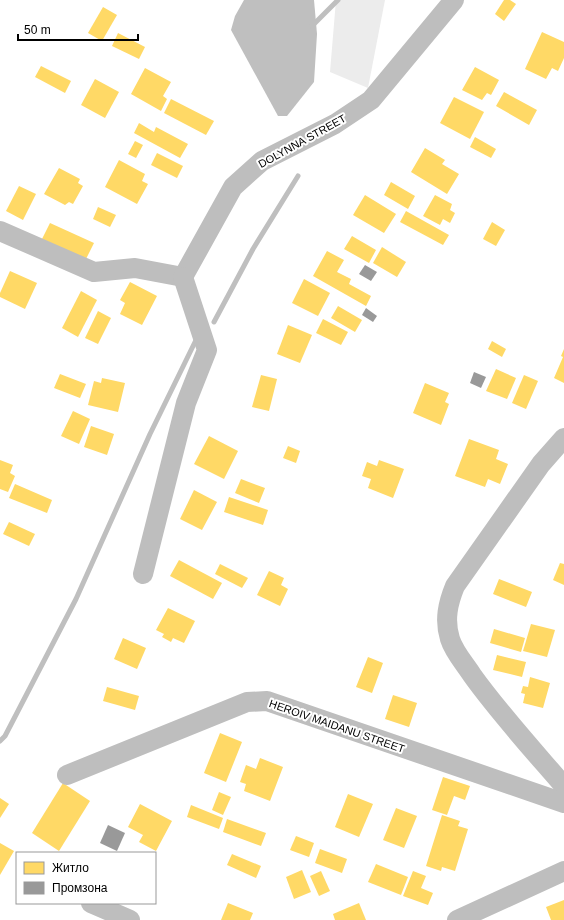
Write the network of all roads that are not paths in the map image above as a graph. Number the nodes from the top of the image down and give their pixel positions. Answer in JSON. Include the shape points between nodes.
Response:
{"nodes":[{"id":1,"x":454,"y":0,"type":"edge"},
{"id":2,"x":0,"y":231,"type":"edge"},
{"id":3,"x":183,"y":277,"type":"junction"},
{"id":4,"x":564,"y":438,"type":"edge"},
{"id":5,"x":143,"y":574,"type":"dead end"},
{"id":6,"x":67,"y":775,"type":"dead end"},
{"id":7,"x":564,"y":786,"type":"edge"},
{"id":8,"x":564,"y":803,"type":"edge"},
{"id":9,"x":564,"y":871,"type":"edge"},
{"id":10,"x":93,"y":904,"type":"edge"},
{"id":11,"x":130,"y":920,"type":"edge"},
{"id":12,"x":457,"y":920,"type":"edge"}],
"edges":[{"from":1,"to":3,"type":"street","name":"DOLYNNA STREET","via":[[371,100],[335,124],[262,161],[233,187]]},
{"from":2,"to":3,"type":"street","via":[[94,272],[135,268]]},
{"from":3,"to":5,"type":"street","via":[[207,350],[186,403]]},
{"from":4,"to":7,"type":"street","via":[[541,464],[455,586],[448,604],[447,623],[450,639],[458,656],[487,696]]},
{"from":6,"to":8,"type":"street","name":"HEROIV MAIDANU STREET","via":[[247,702],[267,701]]},
{"from":9,"to":12,"type":"street"},
{"from":10,"to":11,"type":"street"}]}
